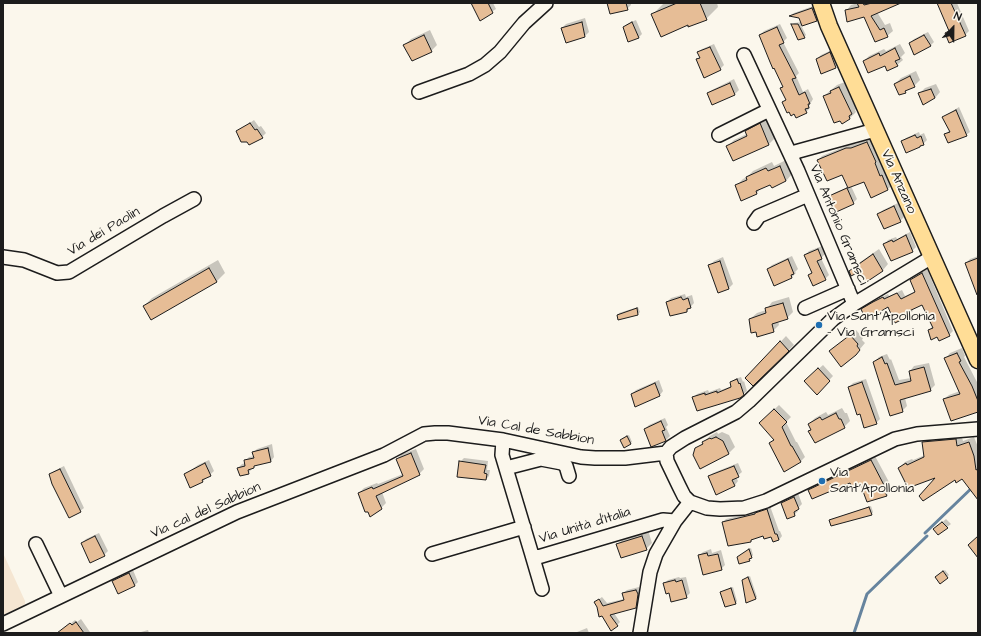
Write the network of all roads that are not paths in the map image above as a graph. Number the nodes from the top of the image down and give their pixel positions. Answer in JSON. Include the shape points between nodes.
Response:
{"nodes":[{"id":1,"x":546,"y":3,"type":"edge"},
{"id":2,"x":821,"y":3,"type":"edge"},
{"id":3,"x":744,"y":55,"type":"dead end"},
{"id":4,"x":419,"y":92,"type":"dead end"},
{"id":5,"x":769,"y":110,"type":"junction"},
{"id":6,"x":875,"y":130,"type":"junction"},
{"id":7,"x":719,"y":134,"type":"dead end"},
{"id":8,"x":792,"y":158,"type":"junction"},
{"id":9,"x":808,"y":195,"type":"junction"},
{"id":10,"x":194,"y":199,"type":"dead end"},
{"id":11,"x":754,"y":223,"type":"dead end"},
{"id":12,"x":3,"y":257,"type":"edge"},
{"id":13,"x":932,"y":258,"type":"junction"},
{"id":14,"x":848,"y":289,"type":"junction"},
{"id":15,"x":854,"y":304,"type":"junction"},
{"id":16,"x":805,"y":308,"type":"dead end"},
{"id":17,"x":978,"y":360,"type":"edge"},
{"id":18,"x":978,"y":429,"type":"edge"},
{"id":19,"x":424,"y":434,"type":"joint"},
{"id":20,"x":504,"y":440,"type":"junction"},
{"id":21,"x":666,"y":453,"type":"junction"},
{"id":22,"x":506,"y":468,"type":"junction"},
{"id":23,"x":569,"y":476,"type":"dead end"},
{"id":24,"x":690,"y":502,"type":"junction"},
{"id":25,"x":675,"y":521,"type":"junction"},
{"id":26,"x":524,"y":527,"type":"junction"},
{"id":27,"x":36,"y":544,"type":"dead end"},
{"id":28,"x":432,"y":554,"type":"dead end"},
{"id":29,"x":532,"y":555,"type":"junction"},
{"id":30,"x":542,"y":589,"type":"dead end"},
{"id":31,"x":61,"y":596,"type":"junction"},
{"id":32,"x":3,"y":624,"type":"edge"},
{"id":33,"x":640,"y":633,"type":"edge"}],
"edges":[{"from":1,"to":4,"type":"street","via":[[485,65],[469,74]]},
{"from":2,"to":6,"type":"main road","name":"Via Anzano"},
{"from":3,"to":5,"type":"street","name":"Via Antonio Gramsci"},
{"from":5,"to":7,"type":"street"},
{"from":5,"to":8,"type":"street","name":"Via Antonio Gramsci"},
{"from":6,"to":8,"type":"street","name":"Via Antonio Gramsci","via":[[795,152]]},
{"from":6,"to":13,"type":"main road","name":"Via Anzano"},
{"from":8,"to":9,"type":"street","name":"Via Antonio Gramsci"},
{"from":9,"to":11,"type":"street","via":[[759,216]]},
{"from":9,"to":14,"type":"street","name":"Via Antonio Gramsci"},
{"from":10,"to":12,"type":"street","name":"Via dei Paolin","via":[[69,272],[57,273],[24,260]]},
{"from":13,"to":15,"type":"street"},
{"from":13,"to":17,"type":"main road","name":"Via Anzano"},
{"from":14,"to":15,"type":"street","name":"Via Antonio Gramsci"},
{"from":14,"to":16,"type":"street"},
{"from":15,"to":21,"type":"street","via":[[833,319],[736,412],[685,438]]},
{"from":18,"to":24,"type":"street","via":[[917,434],[895,439],[766,501],[744,508],[707,508]]},
{"from":19,"to":20,"type":"street","name":"Via Cal de Sabbion","via":[[448,433]]},
{"from":19,"to":31,"type":"street","name":"Via cal del Sabbion","via":[[384,455],[237,512]]},
{"from":20,"to":21,"type":"street","name":"Via Cal de Sabbion","via":[[581,457],[625,458]]},
{"from":20,"to":22,"type":"street","name":"Via Unità d'Italia","via":[[502,455]]},
{"from":21,"to":24,"type":"street","via":[[678,486]]},
{"from":22,"to":23,"type":"street","via":[[541,459],[562,463],[566,466]]},
{"from":22,"to":26,"type":"street","name":"Via Unità d'Italia"},
{"from":24,"to":25,"type":"street"},
{"from":25,"to":29,"type":"street","name":"Via Unità d'Italia","via":[[663,520],[538,557]]},
{"from":25,"to":33,"type":"street","via":[[656,554],[650,572]]},
{"from":26,"to":28,"type":"street","name":"Via Unità d'Italia"},
{"from":26,"to":29,"type":"street","name":"Via Unità d'Italia"},
{"from":27,"to":31,"type":"street"},
{"from":29,"to":30,"type":"street"},
{"from":31,"to":32,"type":"street","name":"Via cal del Sabbion"}]}
